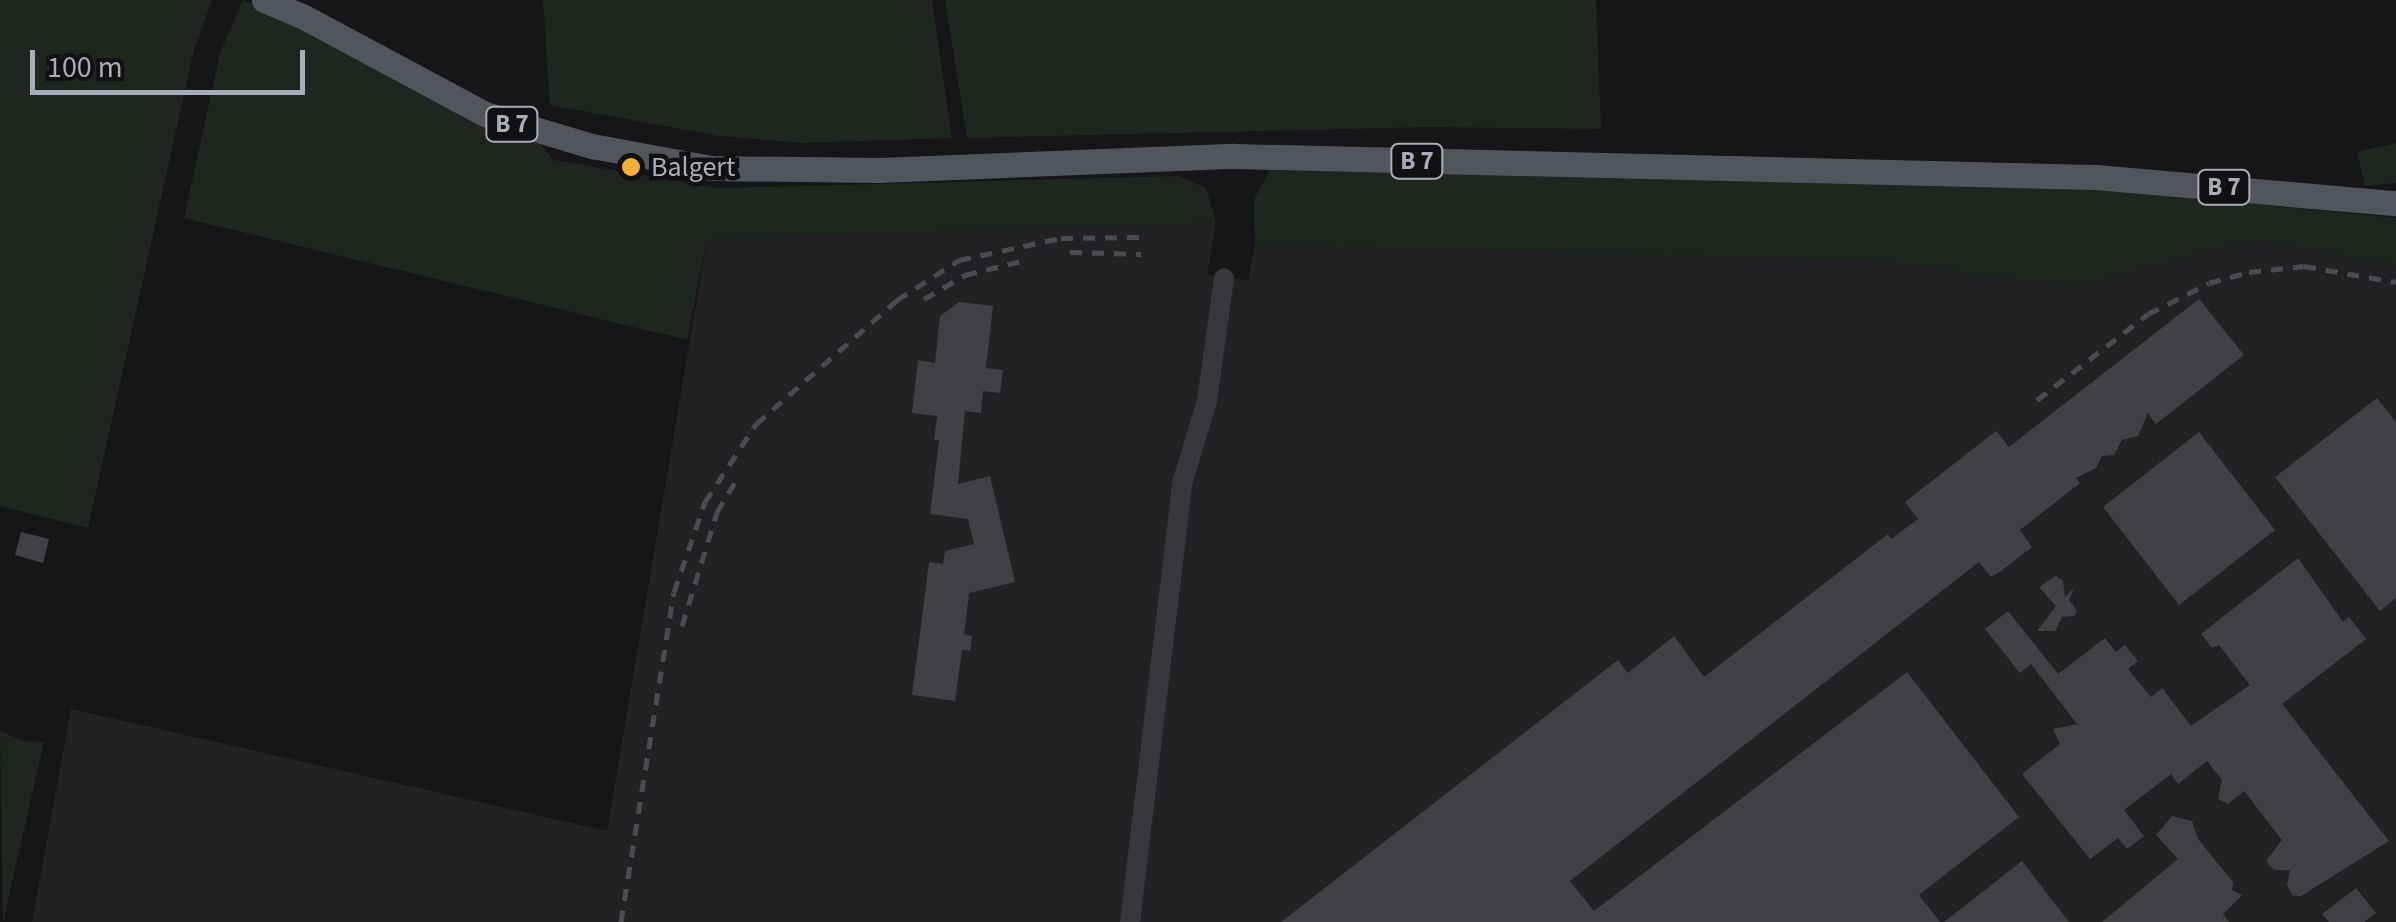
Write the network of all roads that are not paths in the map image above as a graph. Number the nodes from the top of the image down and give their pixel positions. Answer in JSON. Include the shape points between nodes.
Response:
{"nodes":[{"id":1,"x":264,"y":0,"type":"edge"},
{"id":2,"x":2396,"y":204,"type":"edge"},
{"id":3,"x":1224,"y":278,"type":"dead end"},
{"id":4,"x":1130,"y":922,"type":"edge"}],
"edges":[{"from":1,"to":2,"type":"main road","number":"B 7","via":[[512,124],[712,168],[879,170],[1254,157],[2096,178]]},
{"from":3,"to":4,"type":"lane","via":[[1207,401],[1183,480]]}]}
